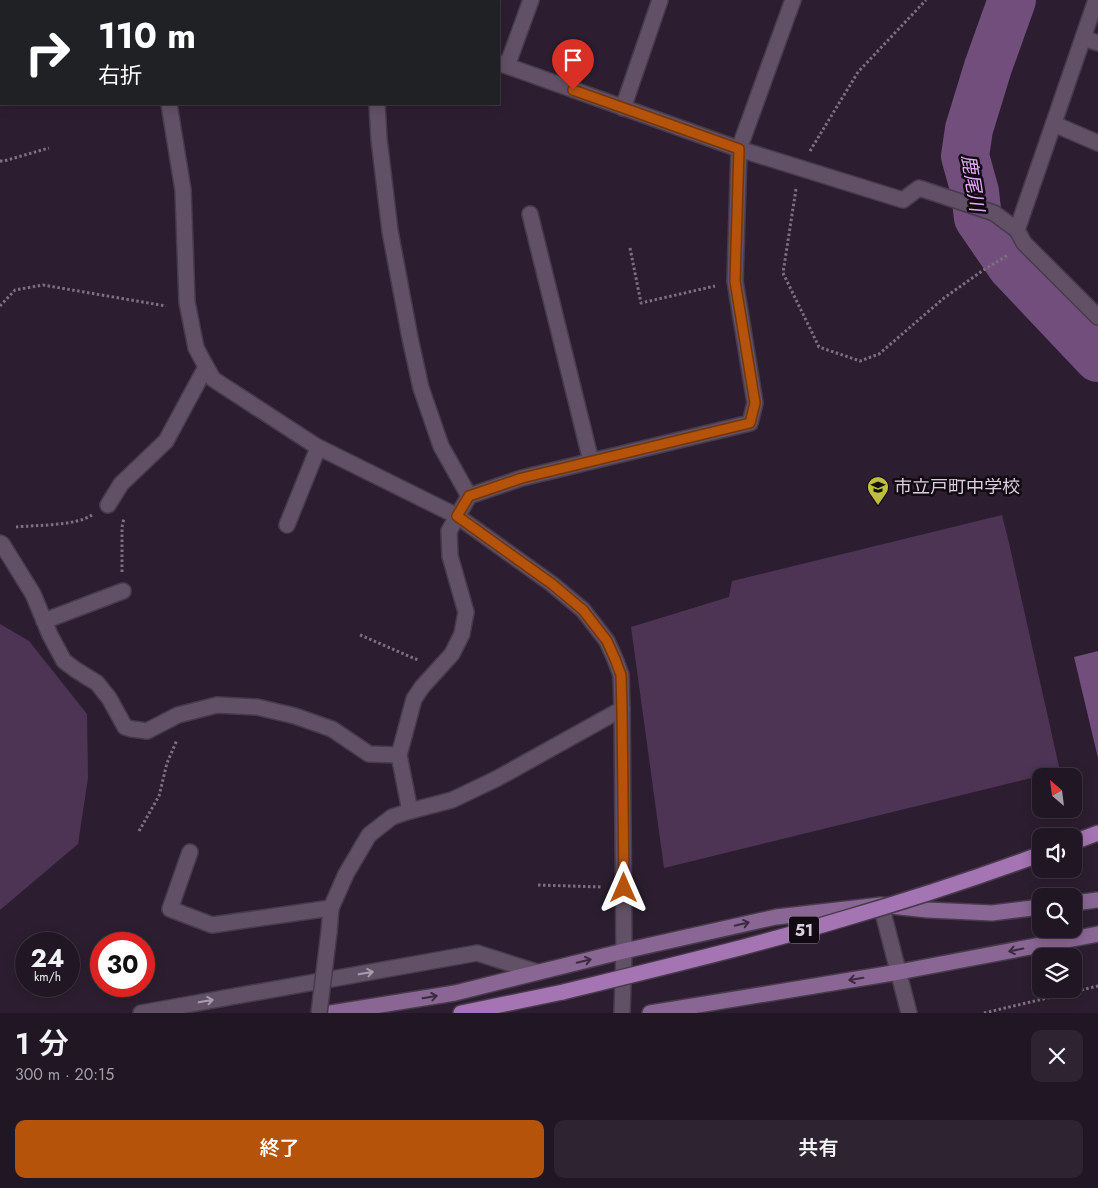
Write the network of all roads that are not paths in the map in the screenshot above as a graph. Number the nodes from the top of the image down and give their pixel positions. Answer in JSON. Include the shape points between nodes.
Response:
{"nodes":[{"id":1,"x":530,"y":0,"type":"edge"},
{"id":2,"x":660,"y":0,"type":"edge"},
{"id":3,"x":792,"y":0,"type":"edge"},
{"id":4,"x":1096,"y":0,"type":"edge"},
{"id":5,"x":1084,"y":38,"type":"junction"},
{"id":6,"x":1098,"y":43,"type":"edge"},
{"id":7,"x":503,"y":65,"type":"edge"},
{"id":8,"x":169,"y":105,"type":"edge"},
{"id":9,"x":377,"y":105,"type":"edge"},
{"id":10,"x":623,"y":108,"type":"junction"},
{"id":11,"x":1054,"y":124,"type":"junction"},
{"id":12,"x":1098,"y":143,"type":"edge"},
{"id":13,"x":739,"y":149,"type":"junction"},
{"id":14,"x":530,"y":214,"type":"dead end"},
{"id":15,"x":1017,"y":230,"type":"junction"},
{"id":16,"x":1098,"y":317,"type":"edge"},
{"id":17,"x":206,"y":367,"type":"junction"},
{"id":18,"x":318,"y":448,"type":"junction"},
{"id":19,"x":591,"y":461,"type":"junction"},
{"id":20,"x":469,"y":496,"type":"junction"},
{"id":21,"x":108,"y":505,"type":"road end"},
{"id":22,"x":457,"y":516,"type":"junction"},
{"id":23,"x":287,"y":525,"type":"dead end"},
{"id":24,"x":0,"y":543,"type":"edge"},
{"id":25,"x":124,"y":591,"type":"road end"},
{"id":26,"x":44,"y":622,"type":"junction"},
{"id":27,"x":622,"y":709,"type":"junction"},
{"id":28,"x":399,"y":755,"type":"junction"},
{"id":29,"x":410,"y":811,"type":"junction"},
{"id":30,"x":1098,"y":833,"type":"edge"},
{"id":31,"x":1082,"y":839,"type":"edge"},
{"id":32,"x":190,"y":852,"type":"dead end"},
{"id":33,"x":1032,"y":857,"type":"edge"},
{"id":34,"x":1098,"y":900,"type":"edge"},
{"id":35,"x":1082,"y":902,"type":"edge"},
{"id":36,"x":881,"y":905,"type":"junction"},
{"id":37,"x":331,"y":908,"type":"junction"},
{"id":38,"x":1032,"y":908,"type":"edge"},
{"id":39,"x":1098,"y":934,"type":"edge"},
{"id":40,"x":624,"y":951,"type":"junction"},
{"id":41,"x":537,"y":972,"type":"junction"},
{"id":42,"x":899,"y":972,"type":"junction"},
{"id":43,"x":141,"y":1013,"type":"edge"},
{"id":44,"x":319,"y":1013,"type":"edge"},
{"id":45,"x":330,"y":1013,"type":"edge"},
{"id":46,"x":461,"y":1013,"type":"edge"},
{"id":47,"x":622,"y":1013,"type":"edge"},
{"id":48,"x":650,"y":1013,"type":"edge"},
{"id":49,"x":909,"y":1013,"type":"edge"}],
"edges":[{"from":1,"to":7,"type":"street"},
{"from":2,"to":10,"type":"street"},
{"from":3,"to":13,"type":"street"},
{"from":4,"to":5,"type":"street"},
{"from":5,"to":6,"type":"street"},
{"from":5,"to":11,"type":"street"},
{"from":7,"to":10,"type":"street"},
{"from":8,"to":17,"type":"street","via":[[183,190],[187,302],[196,348]]},
{"from":9,"to":20,"type":"street","via":[[390,231],[421,388],[442,446]]},
{"from":10,"to":13,"type":"street"},
{"from":11,"to":12,"type":"street"},
{"from":11,"to":15,"type":"street"},
{"from":13,"to":15,"type":"street","via":[[903,200],[919,188],[994,213]]},
{"from":13,"to":19,"type":"street","via":[[735,281],[755,403],[750,423]]},
{"from":14,"to":19,"type":"street"},
{"from":15,"to":16,"type":"street","via":[[1024,243]]},
{"from":17,"to":18,"type":"street","via":[[213,380]]},
{"from":17,"to":21,"type":"street","via":[[166,441],[121,484]]},
{"from":18,"to":22,"type":"street"},
{"from":18,"to":23,"type":"street"},
{"from":19,"to":20,"type":"street","via":[[522,478]]},
{"from":20,"to":22,"type":"street"},
{"from":22,"to":27,"type":"street","via":[[583,610],[607,641],[615,659],[621,675]]},
{"from":22,"to":28,"type":"street","via":[[449,531],[450,556],[466,612],[462,634],[452,654],[414,699]]},
{"from":24,"to":26,"type":"street","via":[[33,594]]},
{"from":25,"to":26,"type":"street"},
{"from":26,"to":28,"type":"street","via":[[64,661],[97,683],[125,726],[132,730],[147,731],[178,715],[217,705],[257,707],[332,728],[369,754]]},
{"from":27,"to":29,"type":"street","via":[[496,779],[452,800]]},
{"from":27,"to":40,"type":"street"},
{"from":28,"to":29,"type":"street"},
{"from":29,"to":37,"type":"street","via":[[392,817],[369,835]]},
{"from":30,"to":31,"type":"highway"},
{"from":32,"to":37,"type":"street","via":[[170,909],[212,926]]},
{"from":33,"to":46,"type":"highway","number":"51","bridge":true,"via":[[843,920],[703,958]]},
{"from":34,"to":35,"type":"main road"},
{"from":36,"to":38,"type":"main road","number":"51","via":[[992,913]]},
{"from":40,"to":36,"type":"main road","number":"51","one_way":true,"via":[[776,917]]},
{"from":36,"to":42,"type":"street"},
{"from":37,"to":44,"type":"street","bridge":true},
{"from":39,"to":42,"type":"main road","one_way":true},
{"from":41,"to":40,"type":"main road","number":"51","one_way":true},
{"from":40,"to":47,"type":"street"},
{"from":43,"to":41,"type":"street","one_way":true,"via":[[477,953]]},
{"from":45,"to":41,"type":"main road","number":"51","one_way":true,"via":[[454,993]]},
{"from":42,"to":48,"type":"main road","one_way":true},
{"from":42,"to":49,"type":"street"}]}
